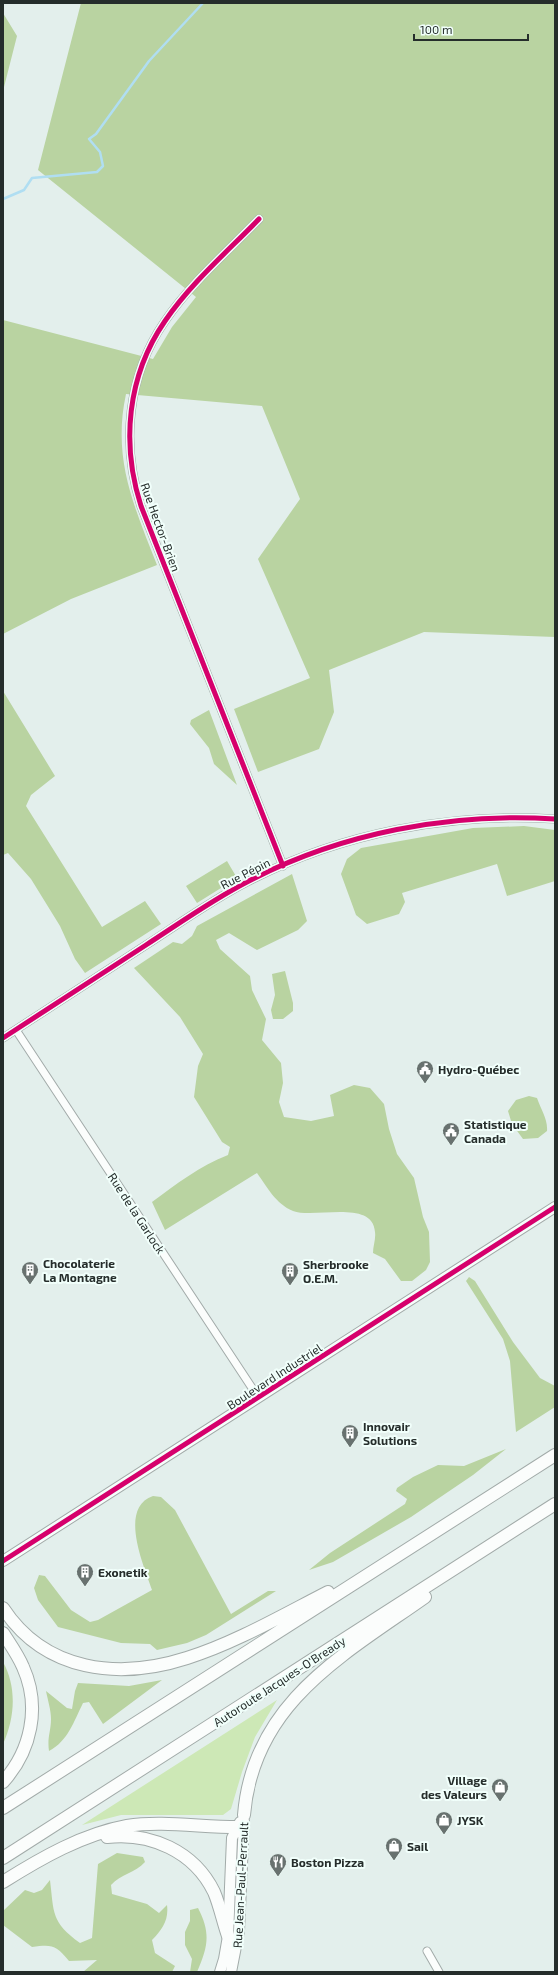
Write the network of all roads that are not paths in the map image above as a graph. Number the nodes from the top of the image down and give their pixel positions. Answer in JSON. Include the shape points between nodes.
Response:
{"nodes":[{"id":1,"x":259,"y":219,"type":"dead end"},
{"id":2,"x":555,"y":819,"type":"edge"},
{"id":3,"x":283,"y":866,"type":"junction"},
{"id":4,"x":16,"y":1030,"type":"junction"},
{"id":5,"x":3,"y":1038,"type":"edge"},
{"id":6,"x":555,"y":1207,"type":"edge"},
{"id":7,"x":258,"y":1397,"type":"junction"},
{"id":8,"x":555,"y":1454,"type":"edge"},
{"id":9,"x":555,"y":1504,"type":"edge"},
{"id":10,"x":512,"y":1531,"type":"junction"},
{"id":11,"x":3,"y":1561,"type":"edge"},
{"id":12,"x":386,"y":1563,"type":"junction"},
{"id":13,"x":3,"y":1608,"type":"edge"},
{"id":14,"x":3,"y":1633,"type":"edge"},
{"id":15,"x":3,"y":1782,"type":"edge"},
{"id":16,"x":3,"y":1808,"type":"edge"},
{"id":17,"x":242,"y":1823,"type":"junction"},
{"id":18,"x":67,"y":1846,"type":"junction"},
{"id":19,"x":3,"y":1858,"type":"edge"},
{"id":20,"x":3,"y":1882,"type":"edge"},
{"id":21,"x":228,"y":1936,"type":"junction"},
{"id":22,"x":427,"y":1951,"type":"dead end"},
{"id":23,"x":220,"y":1972,"type":"edge"},
{"id":24,"x":231,"y":1972,"type":"edge"},
{"id":25,"x":439,"y":1972,"type":"edge"}],
"edges":[{"from":1,"to":3,"type":"street","name":"Rue Hector-Brien","via":[[185,296],[157,333],[144,359],[135,386],[129,442],[132,475],[140,506]]},
{"from":2,"to":3,"type":"street","name":"Rue Pépin","via":[[489,818],[409,828],[345,844]]},
{"from":3,"to":4,"type":"street","name":"Rue Pépin","via":[[248,882],[203,908]]},
{"from":4,"to":5,"type":"street","name":"Rue Pépin"},
{"from":4,"to":7,"type":"street","name":"Rue de la Garlock"},
{"from":6,"to":7,"type":"street","name":"Boulevard Industriel"},
{"from":7,"to":11,"type":"street","name":"Boulevard Industriel"},
{"from":8,"to":12,"type":"highway"},
{"from":9,"to":10,"type":"highway","name":"Autoroute Jacques-O'Bready"},
{"from":10,"to":17,"type":"highway","via":[[330,1664],[302,1689],[278,1720],[259,1754],[249,1782]]},
{"from":10,"to":19,"type":"highway","name":"Autoroute Jacques-O'Bready"},
{"from":12,"to":13,"type":"highway","via":[[200,1654],[140,1668],[92,1667],[56,1656],[26,1636]]},
{"from":12,"to":16,"type":"highway"},
{"from":14,"to":15,"type":"highway","via":[[26,1675],[32,1711],[31,1729],[25,1747]]},
{"from":17,"to":18,"type":"highway","via":[[127,1826]]},
{"from":17,"to":21,"type":"street","name":"Rue Jean-Paul-Perrault","via":[[232,1838]]},
{"from":17,"to":24,"type":"street","name":"Rue Jean-Paul-Perrault","via":[[239,1931]]},
{"from":18,"to":20,"type":"highway"},
{"from":18,"to":21,"type":"highway","via":[[100,1838],[128,1836],[150,1839],[172,1848],[193,1864],[207,1881],[216,1898]]},
{"from":21,"to":23,"type":"street","name":"Rue Jean-Paul-Perrault"},
{"from":22,"to":25,"type":"street"}]}
